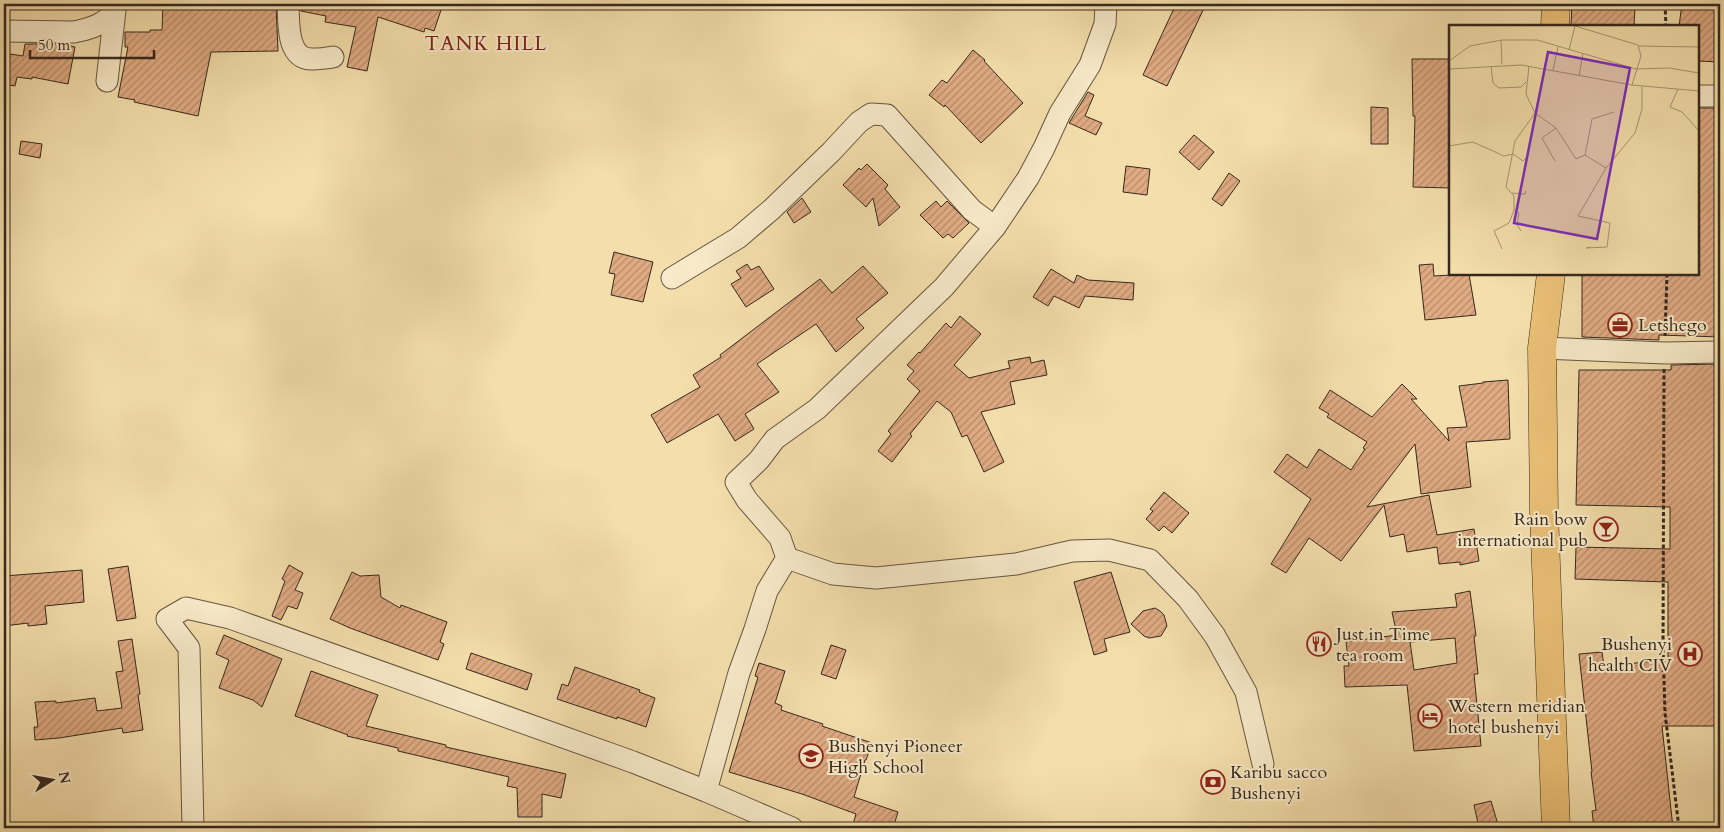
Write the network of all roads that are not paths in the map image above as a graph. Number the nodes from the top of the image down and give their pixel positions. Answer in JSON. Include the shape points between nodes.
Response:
{"nodes":[{"id":1,"x":288,"y":4,"type":"edge"},
{"id":2,"x":1106,"y":4,"type":"edge"},
{"id":3,"x":1556,"y":4,"type":"edge"},
{"id":4,"x":115,"y":7,"type":"edge"},
{"id":5,"x":1555,"y":25,"type":"edge"},
{"id":6,"x":4,"y":31,"type":"edge"},
{"id":7,"x":333,"y":57,"type":"dead end"},
{"id":8,"x":107,"y":81,"type":"dead end"},
{"id":9,"x":1699,"y":96,"type":"edge"},
{"id":10,"x":1720,"y":96,"type":"edge"},
{"id":11,"x":995,"y":227,"type":"junction"},
{"id":12,"x":1551,"y":275,"type":"edge"},
{"id":13,"x":672,"y":278,"type":"dead end"},
{"id":14,"x":1542,"y":348,"type":"junction"},
{"id":15,"x":1720,"y":352,"type":"edge"},
{"id":16,"x":787,"y":558,"type":"junction"},
{"id":17,"x":1263,"y":764,"type":"dead end"},
{"id":18,"x":706,"y":791,"type":"junction"},
{"id":19,"x":193,"y":828,"type":"edge"},
{"id":20,"x":792,"y":828,"type":"edge"},
{"id":21,"x":1556,"y":828,"type":"edge"}],
"edges":[{"from":1,"to":7,"type":"street","via":[[293,48],[311,60]]},
{"from":2,"to":11,"type":"street","via":[[1106,24],[1090,65],[1060,113],[1028,178]]},
{"from":3,"to":5,"type":"main road"},
{"from":4,"to":6,"type":"street","via":[[100,23],[84,30]]},
{"from":4,"to":8,"type":"street"},
{"from":9,"to":10,"type":"street"},
{"from":11,"to":13,"type":"street","via":[[972,210],[887,115],[871,114],[738,238]]},
{"from":11,"to":16,"type":"street","via":[[944,288],[817,409],[775,439],[736,482],[780,538]]},
{"from":12,"to":14,"type":"main road"},
{"from":14,"to":15,"type":"street"},
{"from":14,"to":21,"type":"main road","via":[[1544,512]]},
{"from":16,"to":17,"type":"street","via":[[833,574],[876,578],[1016,564],[1072,551],[1108,550],[1150,560],[1188,599],[1215,636],[1246,692]]},
{"from":16,"to":18,"type":"street","via":[[767,591],[739,673]]},
{"from":18,"to":19,"type":"street","via":[[230,618],[186,608],[167,619],[190,648]]},
{"from":18,"to":20,"type":"street"}]}
